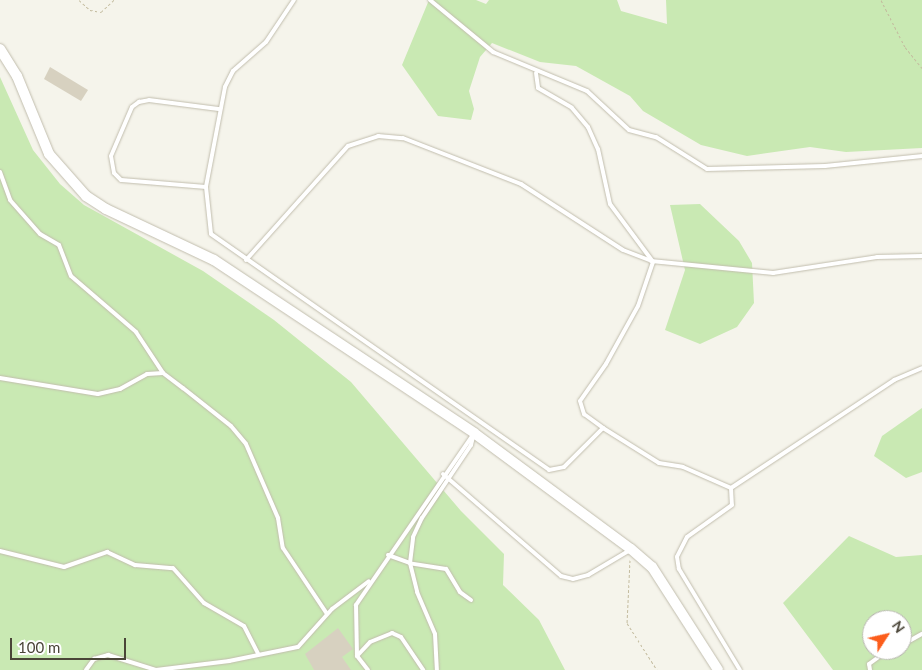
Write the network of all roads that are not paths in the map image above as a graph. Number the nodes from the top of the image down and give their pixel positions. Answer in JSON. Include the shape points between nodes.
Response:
{"nodes":[{"id":1,"x":294,"y":0,"type":"edge"},
{"id":2,"x":430,"y":0,"type":"edge"},
{"id":3,"x":0,"y":49,"type":"edge"},
{"id":4,"x":536,"y":73,"type":"junction"},
{"id":5,"x":218,"y":110,"type":"junction"},
{"id":6,"x":922,"y":156,"type":"edge"},
{"id":7,"x":0,"y":172,"type":"edge"},
{"id":8,"x":206,"y":187,"type":"junction"},
{"id":9,"x":922,"y":256,"type":"edge"},
{"id":10,"x":246,"y":260,"type":"junction"},
{"id":11,"x":653,"y":262,"type":"junction"},
{"id":12,"x":922,"y":368,"type":"edge"},
{"id":13,"x":163,"y":373,"type":"junction"},
{"id":14,"x":0,"y":378,"type":"edge"},
{"id":15,"x":603,"y":428,"type":"junction"},
{"id":16,"x":474,"y":433,"type":"junction"},
{"id":17,"x":443,"y":474,"type":"junction"},
{"id":18,"x":449,"y":479,"type":"junction"},
{"id":19,"x":731,"y":488,"type":"junction"},
{"id":20,"x":632,"y":549,"type":"junction"},
{"id":21,"x":0,"y":551,"type":"edge"},
{"id":22,"x":388,"y":555,"type":"junction"},
{"id":23,"x":410,"y":563,"type":"junction"},
{"id":24,"x":370,"y":581,"type":"junction"},
{"id":25,"x":471,"y":600,"type":"dead end"},
{"id":26,"x":327,"y":614,"type":"junction"},
{"id":27,"x":258,"y":654,"type":"junction"},
{"id":28,"x":357,"y":656,"type":"junction"},
{"id":29,"x":874,"y":660,"type":"edge"},
{"id":30,"x":86,"y":670,"type":"edge"},
{"id":31,"x":368,"y":670,"type":"edge"},
{"id":32,"x":423,"y":670,"type":"edge"},
{"id":33,"x":437,"y":670,"type":"edge"},
{"id":34,"x":718,"y":670,"type":"edge"},
{"id":35,"x":740,"y":670,"type":"edge"},
{"id":36,"x":870,"y":670,"type":"edge"}],
"edges":[{"from":1,"to":5,"type":"lane","via":[[266,42],[233,71]]},
{"from":2,"to":4,"type":"lane","via":[[478,42]]},
{"from":3,"to":16,"type":"street","via":[[17,76],[49,154],[86,196],[106,209],[214,260]]},
{"from":4,"to":6,"type":"lane","via":[[586,90],[629,130],[656,137],[707,169],[825,166]]},
{"from":4,"to":11,"type":"lane","via":[[538,88],[572,108],[588,127],[598,149],[610,204]]},
{"from":5,"to":8,"type":"lane"},
{"from":5,"to":8,"type":"lane","via":[[149,100],[139,102],[132,107],[111,156],[114,172],[121,180]]},
{"from":7,"to":13,"type":"lane","via":[[10,200],[40,234],[59,245],[71,276],[136,332]]},
{"from":8,"to":10,"type":"lane","via":[[211,234]]},
{"from":9,"to":11,"type":"lane","via":[[877,257],[773,273]]},
{"from":10,"to":11,"type":"lane","via":[[348,146],[378,136],[402,138],[521,184],[623,250]]},
{"from":10,"to":15,"type":"lane","via":[[549,470],[564,467],[595,432]]},
{"from":11,"to":15,"type":"lane","via":[[638,306],[606,364],[580,401],[584,414]]},
{"from":12,"to":19,"type":"lane","via":[[894,380]]},
{"from":13,"to":14,"type":"lane","via":[[147,374],[120,389],[98,394]]},
{"from":13,"to":26,"type":"lane","via":[[231,426],[246,444],[278,518],[283,548]]},
{"from":15,"to":19,"type":"lane","via":[[659,463],[683,467]]},
{"from":16,"to":17,"type":"lane"},
{"from":16,"to":18,"type":"lane","via":[[471,445]]},
{"from":16,"to":20,"type":"street"},
{"from":17,"to":18,"type":"lane"},
{"from":17,"to":22,"type":"lane"},
{"from":18,"to":20,"type":"lane","via":[[561,576],[573,579],[588,575]]},
{"from":18,"to":23,"type":"lane","via":[[413,537]]},
{"from":19,"to":35,"type":"lane","via":[[732,505],[687,536],[677,557],[679,569]]},
{"from":20,"to":34,"type":"street","via":[[652,567]]},
{"from":21,"to":27,"type":"lane","via":[[64,567],[106,552],[134,565],[173,568],[204,604],[244,626]]},
{"from":22,"to":23,"type":"lane"},
{"from":22,"to":24,"type":"lane"},
{"from":23,"to":25,"type":"lane","via":[[446,569],[460,592]]},
{"from":23,"to":33,"type":"lane","via":[[417,592],[435,634]]},
{"from":24,"to":26,"type":"lane"},
{"from":24,"to":28,"type":"lane","via":[[356,605]]},
{"from":26,"to":27,"type":"lane","via":[[298,647]]},
{"from":27,"to":30,"type":"lane","via":[[156,670],[108,655],[94,659]]},
{"from":28,"to":31,"type":"lane"},
{"from":28,"to":32,"type":"lane","via":[[370,642],[392,633],[401,637]]},
{"from":29,"to":36,"type":"lane","via":[[869,664]]}]}
